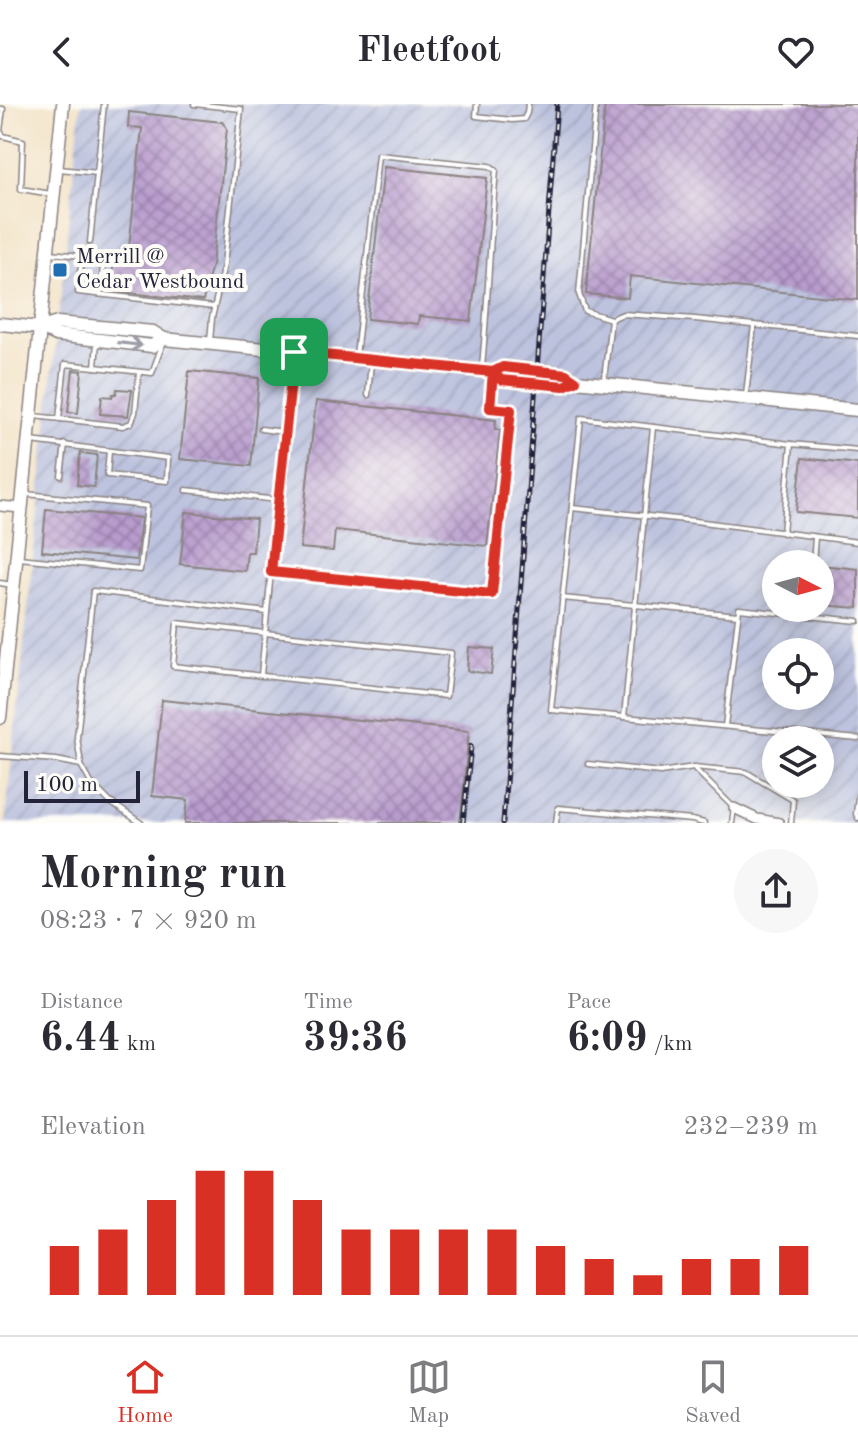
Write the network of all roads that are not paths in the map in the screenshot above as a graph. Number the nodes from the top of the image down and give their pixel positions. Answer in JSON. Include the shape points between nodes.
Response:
{"nodes":[{"id":1,"x":63,"y":104,"type":"edge"},
{"id":2,"x":104,"y":104,"type":"edge"},
{"id":3,"x":194,"y":104,"type":"edge"},
{"id":4,"x":477,"y":104,"type":"edge"},
{"id":5,"x":528,"y":104,"type":"edge"},
{"id":6,"x":596,"y":104,"type":"edge"},
{"id":7,"x":241,"y":106,"type":"edge"},
{"id":8,"x":0,"y":109,"type":"edge"},
{"id":9,"x":56,"y":169,"type":"junction"},
{"id":10,"x":97,"y":173,"type":"junction"},
{"id":11,"x":53,"y":194,"type":"junction"},
{"id":12,"x":90,"y":242,"type":"dead end"},
{"id":13,"x":48,"y":253,"type":"junction"},
{"id":14,"x":82,"y":256,"type":"junction"},
{"id":15,"x":100,"y":294,"type":"junction"},
{"id":16,"x":214,"y":307,"type":"junction"},
{"id":17,"x":611,"y":319,"type":"junction"},
{"id":18,"x":0,"y":324,"type":"edge"},
{"id":19,"x":754,"y":325,"type":"junction"},
{"id":20,"x":41,"y":328,"type":"junction"},
{"id":21,"x":858,"y":336,"type":"edge"},
{"id":22,"x":164,"y":339,"type":"junction"},
{"id":23,"x":98,"y":340,"type":"junction"},
{"id":24,"x":209,"y":343,"type":"junction"},
{"id":25,"x":294,"y":352,"type":"junction"},
{"id":26,"x":356,"y":358,"type":"junction"},
{"id":27,"x":372,"y":360,"type":"junction"},
{"id":28,"x":95,"y":367,"type":"junction"},
{"id":29,"x":487,"y":372,"type":"junction"},
{"id":30,"x":139,"y":373,"type":"junction"},
{"id":31,"x":604,"y":384,"type":"junction"},
{"id":32,"x":368,"y":395,"type":"dead end"},
{"id":33,"x":746,"y":398,"type":"junction"},
{"id":34,"x":858,"y":410,"type":"edge"},
{"id":35,"x":32,"y":416,"type":"junction"},
{"id":36,"x":59,"y":419,"type":"junction"},
{"id":37,"x":653,"y":427,"type":"junction"},
{"id":38,"x":261,"y":429,"type":"dead end"},
{"id":39,"x":286,"y":432,"type":"junction"},
{"id":40,"x":29,"y":441,"type":"junction"},
{"id":41,"x":65,"y":444,"type":"junction"},
{"id":42,"x":791,"y":444,"type":"junction"},
{"id":43,"x":858,"y":450,"type":"edge"},
{"id":44,"x":109,"y":451,"type":"junction"},
{"id":45,"x":61,"y":476,"type":"dead end"},
{"id":46,"x":186,"y":490,"type":"dead end"},
{"id":47,"x":23,"y":494,"type":"junction"},
{"id":48,"x":278,"y":500,"type":"junction"},
{"id":49,"x":0,"y":506,"type":"edge"},
{"id":50,"x":21,"y":508,"type":"junction"},
{"id":51,"x":572,"y":508,"type":"junction"},
{"id":52,"x":643,"y":516,"type":"junction"},
{"id":53,"x":783,"y":533,"type":"junction"},
{"id":54,"x":815,"y":537,"type":"junction"},
{"id":55,"x":858,"y":542,"type":"edge"},
{"id":56,"x":814,"y":550,"type":"edge"},
{"id":57,"x":17,"y":558,"type":"junction"},
{"id":58,"x":271,"y":572,"type":"junction"},
{"id":59,"x":0,"y":583,"type":"edge"},
{"id":60,"x":14,"y":585,"type":"junction"},
{"id":61,"x":562,"y":598,"type":"junction"},
{"id":62,"x":634,"y":605,"type":"junction"},
{"id":63,"x":762,"y":611,"type":"edge"},
{"id":64,"x":267,"y":612,"type":"junction"},
{"id":65,"x":738,"y":615,"type":"junction"},
{"id":66,"x":834,"y":619,"type":"edge"},
{"id":67,"x":858,"y":621,"type":"edge"},
{"id":68,"x":265,"y":633,"type":"junction"},
{"id":69,"x":261,"y":675,"type":"junction"},
{"id":70,"x":624,"y":717,"type":"junction"},
{"id":71,"x":0,"y":718,"type":"edge"},
{"id":72,"x":725,"y":726,"type":"junction"},
{"id":73,"x":858,"y":739,"type":"edge"},
{"id":74,"x":0,"y":756,"type":"edge"},
{"id":75,"x":588,"y":764,"type":"dead end"},
{"id":76,"x":81,"y":765,"type":"junction"},
{"id":77,"x":694,"y":767,"type":"junction"},
{"id":78,"x":858,"y":796,"type":"edge"},
{"id":79,"x":734,"y":808,"type":"junction"},
{"id":80,"x":858,"y":817,"type":"edge"},
{"id":81,"x":769,"y":822,"type":"edge"},
{"id":82,"x":141,"y":823,"type":"edge"},
{"id":83,"x":556,"y":823,"type":"edge"},
{"id":84,"x":704,"y":823,"type":"edge"},
{"id":85,"x":732,"y":823,"type":"edge"},
{"id":86,"x":779,"y":823,"type":"edge"},
{"id":87,"x":791,"y":823,"type":"edge"}],
"edges":[{"from":1,"to":9,"type":"main road"},
{"from":2,"to":10,"type":"lane"},
{"from":3,"to":7,"type":"lane"},
{"from":4,"to":5,"type":"lane","via":[[476,116],[512,120],[524,119]]},
{"from":6,"to":17,"type":"lane","via":[[579,294],[585,311]]},
{"from":7,"to":16,"type":"lane","via":[[224,264]]},
{"from":8,"to":11,"type":"lane","via":[[3,136],[23,141],[21,189]]},
{"from":9,"to":10,"type":"lane"},
{"from":9,"to":11,"type":"main road"},
{"from":10,"to":12,"type":"lane"},
{"from":11,"to":13,"type":"main road"},
{"from":13,"to":14,"type":"lane"},
{"from":13,"to":20,"type":"main road"},
{"from":14,"to":15,"type":"lane","via":[[78,292]]},
{"from":14,"to":15,"type":"lane","via":[[104,258]]},
{"from":15,"to":16,"type":"lane"},
{"from":16,"to":24,"type":"lane"},
{"from":17,"to":19,"type":"lane","via":[[623,314]]},
{"from":17,"to":31,"type":"lane"},
{"from":18,"to":20,"type":"main road"},
{"from":19,"to":21,"type":"lane"},
{"from":19,"to":33,"type":"lane"},
{"from":20,"to":22,"type":"main road","via":[[58,323],[139,330]]},
{"from":20,"to":23,"type":"main road"},
{"from":20,"to":35,"type":"main road"},
{"from":23,"to":22,"type":"main road","one_way":true,"via":[[152,346]]},
{"from":22,"to":24,"type":"main road"},
{"from":22,"to":30,"type":"lane","via":[[152,373]]},
{"from":23,"to":28,"type":"lane"},
{"from":24,"to":25,"type":"main road"},
{"from":25,"to":26,"type":"main road"},
{"from":25,"to":39,"type":"street"},
{"from":26,"to":27,"type":"main road"},
{"from":26,"to":29,"type":"lane","via":[[378,155],[490,166],[496,170]]},
{"from":27,"to":29,"type":"main road"},
{"from":27,"to":32,"type":"lane"},
{"from":28,"to":30,"type":"lane"},
{"from":28,"to":36,"type":"lane","via":[[65,364]]},
{"from":29,"to":31,"type":"main road","via":[[501,380]]},
{"from":29,"to":58,"type":"lane","via":[[490,408],[511,410],[492,594]]},
{"from":30,"to":36,"type":"lane","via":[[131,423]]},
{"from":31,"to":33,"type":"main road"},
{"from":33,"to":34,"type":"main road"},
{"from":35,"to":36,"type":"lane"},
{"from":35,"to":40,"type":"main road"},
{"from":37,"to":42,"type":"lane"},
{"from":37,"to":51,"type":"lane","via":[[581,418]]},
{"from":37,"to":52,"type":"lane"},
{"from":38,"to":39,"type":"lane"},
{"from":39,"to":48,"type":"street"},
{"from":40,"to":41,"type":"lane"},
{"from":40,"to":47,"type":"main road"},
{"from":41,"to":44,"type":"lane"},
{"from":41,"to":45,"type":"lane"},
{"from":42,"to":43,"type":"lane"},
{"from":42,"to":53,"type":"lane"},
{"from":44,"to":44,"type":"lane","via":[[168,458],[167,481],[107,475]]},
{"from":46,"to":48,"type":"lane"},
{"from":47,"to":50,"type":"main road"},
{"from":47,"to":57,"type":"lane","via":[[147,506],[140,570]]},
{"from":48,"to":58,"type":"street"},
{"from":49,"to":50,"type":"street"},
{"from":50,"to":57,"type":"main road"},
{"from":51,"to":52,"type":"lane"},
{"from":51,"to":61,"type":"lane"},
{"from":52,"to":53,"type":"lane"},
{"from":52,"to":62,"type":"lane"},
{"from":53,"to":54,"type":"lane"},
{"from":54,"to":55,"type":"lane"},
{"from":54,"to":56,"type":"lane"},
{"from":57,"to":60,"type":"main road"},
{"from":58,"to":64,"type":"lane"},
{"from":59,"to":60,"type":"lane"},
{"from":60,"to":71,"type":"main road"},
{"from":61,"to":62,"type":"lane"},
{"from":61,"to":70,"type":"lane","via":[[551,710]]},
{"from":62,"to":65,"type":"lane"},
{"from":62,"to":70,"type":"lane"},
{"from":63,"to":65,"type":"lane","via":[[739,609]]},
{"from":64,"to":68,"type":"lane"},
{"from":64,"to":76,"type":"lane","via":[[93,591],[77,737]]},
{"from":65,"to":72,"type":"lane"},
{"from":66,"to":67,"type":"lane"},
{"from":68,"to":69,"type":"lane"},
{"from":68,"to":69,"type":"lane","via":[[177,623],[173,666]]},
{"from":68,"to":69,"type":"lane","via":[[451,653],[446,696]]},
{"from":70,"to":72,"type":"lane"},
{"from":72,"to":73,"type":"lane"},
{"from":74,"to":76,"type":"lane"},
{"from":75,"to":77,"type":"lane","via":[[660,772]]},
{"from":76,"to":82,"type":"lane","via":[[110,802]]},
{"from":77,"to":79,"type":"lane"},
{"from":77,"to":87,"type":"lane","via":[[755,776],[793,800]]},
{"from":78,"to":80,"type":"lane"},
{"from":79,"to":81,"type":"street"},
{"from":79,"to":85,"type":"lane"},
{"from":81,"to":86,"type":"street"},
{"from":83,"to":84,"type":"lane","via":[[558,808]]}]}
